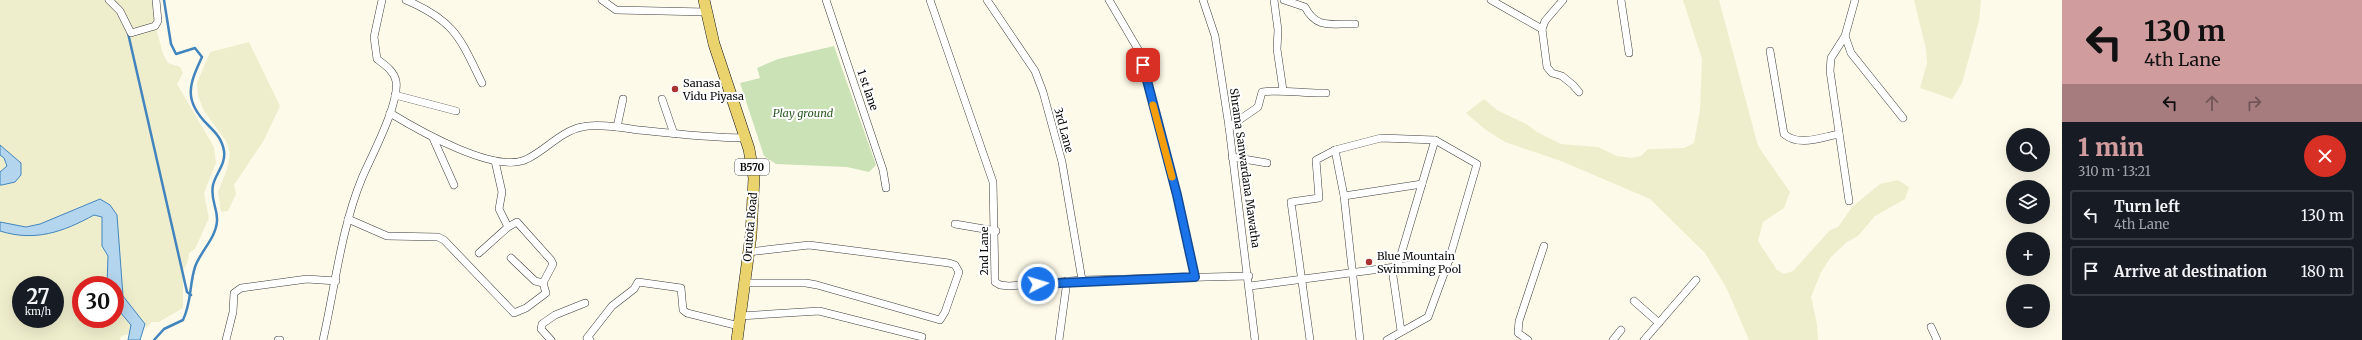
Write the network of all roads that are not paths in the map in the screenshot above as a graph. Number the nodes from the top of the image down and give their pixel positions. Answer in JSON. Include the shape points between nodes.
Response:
{"nodes":[{"id":1,"x":109,"y":0,"type":"edge"},
{"id":2,"x":156,"y":0,"type":"edge"},
{"id":3,"x":382,"y":0,"type":"edge"},
{"id":4,"x":406,"y":0,"type":"edge"},
{"id":5,"x":602,"y":0,"type":"edge"},
{"id":6,"x":704,"y":0,"type":"edge"},
{"id":7,"x":826,"y":0,"type":"edge"},
{"id":8,"x":930,"y":0,"type":"edge"},
{"id":9,"x":987,"y":0,"type":"edge"},
{"id":10,"x":1109,"y":0,"type":"edge"},
{"id":11,"x":1203,"y":0,"type":"edge"},
{"id":12,"x":1274,"y":0,"type":"edge"},
{"id":13,"x":1284,"y":0,"type":"edge"},
{"id":14,"x":1490,"y":0,"type":"edge"},
{"id":15,"x":1563,"y":0,"type":"edge"},
{"id":16,"x":1621,"y":0,"type":"edge"},
{"id":17,"x":1855,"y":0,"type":"edge"},
{"id":18,"x":706,"y":12,"type":"junction"},
{"id":19,"x":1355,"y":24,"type":"dead end"},
{"id":20,"x":1542,"y":29,"type":"junction"},
{"id":21,"x":1845,"y":36,"type":"junction"},
{"id":22,"x":1770,"y":51,"type":"dead end"},
{"id":23,"x":1629,"y":53,"type":"dead end"},
{"id":24,"x":482,"y":83,"type":"dead end"},
{"id":25,"x":1283,"y":90,"type":"junction"},
{"id":26,"x":1579,"y":92,"type":"dead end"},
{"id":27,"x":1326,"y":93,"type":"dead end"},
{"id":28,"x":394,"y":95,"type":"junction"},
{"id":29,"x":623,"y":99,"type":"dead end"},
{"id":30,"x":662,"y":99,"type":"dead end"},
{"id":31,"x":456,"y":111,"type":"dead end"},
{"id":32,"x":390,"y":113,"type":"junction"},
{"id":33,"x":1903,"y":118,"type":"dead end"},
{"id":34,"x":617,"y":127,"type":"junction"},
{"id":35,"x":1229,"y":127,"type":"junction"},
{"id":36,"x":674,"y":134,"type":"junction"},
{"id":37,"x":1839,"y":134,"type":"junction"},
{"id":38,"x":433,"y":138,"type":"junction"},
{"id":39,"x":745,"y":138,"type":"junction"},
{"id":40,"x":1435,"y":140,"type":"junction"},
{"id":41,"x":1336,"y":150,"type":"junction"},
{"id":42,"x":1232,"y":157,"type":"junction"},
{"id":43,"x":495,"y":161,"type":"junction"},
{"id":44,"x":1267,"y":163,"type":"dead end"},
{"id":45,"x":1422,"y":184,"type":"junction"},
{"id":46,"x":454,"y":185,"type":"dead end"},
{"id":47,"x":886,"y":188,"type":"dead end"},
{"id":48,"x":1344,"y":196,"type":"junction"},
{"id":49,"x":1849,"y":201,"type":"dead end"},
{"id":50,"x":348,"y":219,"type":"junction"},
{"id":51,"x":955,"y":224,"type":"dead end"},
{"id":52,"x":508,"y":227,"type":"junction"},
{"id":53,"x":996,"y":231,"type":"junction"},
{"id":54,"x":1544,"y":246,"type":"dead end"},
{"id":55,"x":748,"y":252,"type":"junction"},
{"id":56,"x":480,"y":253,"type":"dead end"},
{"id":57,"x":511,"y":258,"type":"dead end"},
{"id":58,"x":1449,"y":260,"type":"junction"},
{"id":59,"x":1395,"y":268,"type":"junction"},
{"id":60,"x":1351,"y":272,"type":"junction"},
{"id":61,"x":1249,"y":276,"type":"junction"},
{"id":62,"x":1195,"y":277,"type":"junction"},
{"id":63,"x":1082,"y":280,"type":"junction"},
{"id":64,"x":1696,"y":280,"type":"dead end"},
{"id":65,"x":336,"y":281,"type":"junction"},
{"id":66,"x":1067,"y":281,"type":"junction"},
{"id":67,"x":1301,"y":281,"type":"junction"},
{"id":68,"x":543,"y":283,"type":"junction"},
{"id":69,"x":745,"y":283,"type":"junction"},
{"id":70,"x":1250,"y":286,"type":"junction"},
{"id":71,"x":1634,"y":301,"type":"dead end"},
{"id":72,"x":585,"y":303,"type":"dead end"},
{"id":73,"x":740,"y":321,"type":"junction"},
{"id":74,"x":1659,"y":323,"type":"junction"},
{"id":75,"x":1931,"y":328,"type":"dead end"},
{"id":76,"x":1621,"y":330,"type":"dead end"},
{"id":77,"x":1402,"y":331,"type":"junction"},
{"id":78,"x":922,"y":337,"type":"dead end"},
{"id":79,"x":587,"y":339,"type":"edge"},
{"id":80,"x":226,"y":340,"type":"edge"},
{"id":81,"x":323,"y":340,"type":"edge"},
{"id":82,"x":551,"y":340,"type":"edge"},
{"id":83,"x":737,"y":340,"type":"edge"},
{"id":84,"x":1059,"y":340,"type":"edge"},
{"id":85,"x":1255,"y":340,"type":"edge"},
{"id":86,"x":1310,"y":340,"type":"edge"},
{"id":87,"x":1360,"y":340,"type":"edge"},
{"id":88,"x":1387,"y":340,"type":"edge"},
{"id":89,"x":1528,"y":340,"type":"edge"},
{"id":90,"x":1613,"y":340,"type":"edge"},
{"id":91,"x":1644,"y":340,"type":"edge"},
{"id":92,"x":1937,"y":340,"type":"edge"}],
"edges":[{"from":1,"to":2,"type":"street","via":[[120,11],[131,33],[155,26],[158,21]]},
{"from":3,"to":28,"type":"street","via":[[374,37],[377,59],[391,70],[396,82]]},
{"from":4,"to":24,"type":"street","via":[[446,22],[461,40]]},
{"from":5,"to":18,"type":"street","via":[[616,10]]},
{"from":6,"to":18,"type":"main road","name":"Orutota Road","number":"B570"},
{"from":7,"to":47,"type":"street","name":"1 st lane","via":[[883,170]]},
{"from":8,"to":53,"type":"street","name":"2nd Lane","via":[[993,182]]},
{"from":9,"to":63,"type":"street","name":"3rd Lane","via":[[1035,71],[1043,92],[1062,162]]},
{"from":10,"to":62,"type":"street","via":[[1139,51],[1177,195]]},
{"from":11,"to":35,"type":"street","name":"Shrama Sanwardana Mawatha","via":[[1215,36]]},
{"from":12,"to":25,"type":"street"},
{"from":13,"to":19,"type":"street","via":[[1305,7],[1311,18],[1318,23]]},
{"from":14,"to":20,"type":"street"},
{"from":15,"to":20,"type":"street","via":[[1545,21]]},
{"from":16,"to":23,"type":"street"},
{"from":17,"to":21,"type":"street"},
{"from":18,"to":39,"type":"main road","name":"Orutota Road","number":"B570"},
{"from":20,"to":26,"type":"street","via":[[1547,67],[1552,73],[1562,76]]},
{"from":21,"to":33,"type":"street","via":[[1851,53]]},
{"from":21,"to":37,"type":"street","via":[[1831,58],[1830,72]]},
{"from":22,"to":37,"type":"street","via":[[1784,134],[1791,140],[1800,141]]},
{"from":25,"to":27,"type":"street","via":[[1308,94]]},
{"from":25,"to":35,"type":"street","via":[[1262,92],[1258,107]]},
{"from":28,"to":31,"type":"street"},
{"from":28,"to":32,"type":"street"},
{"from":29,"to":34,"type":"street"},
{"from":30,"to":36,"type":"street"},
{"from":32,"to":38,"type":"street"},
{"from":32,"to":50,"type":"street","via":[[361,180]]},
{"from":34,"to":36,"type":"street"},
{"from":34,"to":43,"type":"street","via":[[582,127],[558,138],[526,160],[504,163]]},
{"from":35,"to":42,"type":"street","name":"Shrama Sanwardana Mawatha"},
{"from":36,"to":39,"type":"street"},
{"from":37,"to":49,"type":"street"},
{"from":38,"to":43,"type":"street"},
{"from":38,"to":46,"type":"street"},
{"from":39,"to":55,"type":"main road","name":"Orutota Road","number":"B570","via":[[754,178],[754,207]]},
{"from":40,"to":41,"type":"street","via":[[1381,138]]},
{"from":40,"to":45,"type":"street"},
{"from":40,"to":58,"type":"street","via":[[1477,164]]},
{"from":41,"to":48,"type":"street"},
{"from":41,"to":67,"type":"street","via":[[1316,160],[1319,198],[1291,202]]},
{"from":42,"to":44,"type":"street"},
{"from":42,"to":61,"type":"street","name":"Shrama Sanwardana Mawatha"},
{"from":43,"to":52,"type":"street","via":[[502,192],[499,209]]},
{"from":45,"to":48,"type":"street"},
{"from":45,"to":59,"type":"street"},
{"from":48,"to":60,"type":"street"},
{"from":50,"to":65,"type":"street"},
{"from":50,"to":68,"type":"street","via":[[387,236],[438,237],[444,240],[514,313],[526,308],[546,293]]},
{"from":51,"to":53,"type":"street"},
{"from":52,"to":56,"type":"street"},
{"from":52,"to":68,"type":"street","via":[[516,222],[553,264]]},
{"from":53,"to":66,"type":"street","name":"2nd Lane","via":[[995,282],[1000,285]]},
{"from":54,"to":89,"type":"street","via":[[1518,321],[1518,333]]},
{"from":55,"to":69,"type":"main road","name":"Orutota Road","number":"B570"},
{"from":55,"to":69,"type":"street","via":[[809,245],[949,263],[955,265],[958,272],[940,320],[812,284]]},
{"from":57,"to":68,"type":"street","via":[[535,281]]},
{"from":58,"to":59,"type":"street"},
{"from":58,"to":77,"type":"street","via":[[1428,317]]},
{"from":59,"to":60,"type":"street"},
{"from":59,"to":77,"type":"street"},
{"from":60,"to":67,"type":"street"},
{"from":60,"to":87,"type":"street"},
{"from":61,"to":62,"type":"street","name":"2nd Lane"},
{"from":61,"to":70,"type":"street","name":"Shrama Sanwardana Mawatha"},
{"from":62,"to":63,"type":"street","name":"2nd Lane"},
{"from":63,"to":66,"type":"street","name":"2nd Lane"},
{"from":64,"to":74,"type":"street"},
{"from":65,"to":80,"type":"street","via":[[307,279],[241,288],[234,293],[233,312]]},
{"from":65,"to":81,"type":"street"},
{"from":66,"to":84,"type":"street"},
{"from":67,"to":70,"type":"street"},
{"from":67,"to":86,"type":"street"},
{"from":69,"to":73,"type":"main road","name":"Orutota Road","number":"B570"},
{"from":70,"to":85,"type":"street","name":"Shrama Sanwardana Mawatha"},
{"from":71,"to":74,"type":"street"},
{"from":72,"to":82,"type":"street","via":[[555,314],[542,324],[541,329]]},
{"from":73,"to":78,"type":"street","via":[[819,311]]},
{"from":73,"to":79,"type":"street","via":[[687,313],[683,310],[681,288],[638,282],[634,289],[612,306]]},
{"from":73,"to":83,"type":"main road","name":"Orutota Road","number":"B570"},
{"from":74,"to":91,"type":"street"},
{"from":75,"to":92,"type":"street"},
{"from":76,"to":90,"type":"street"},
{"from":77,"to":88,"type":"street"}]}
